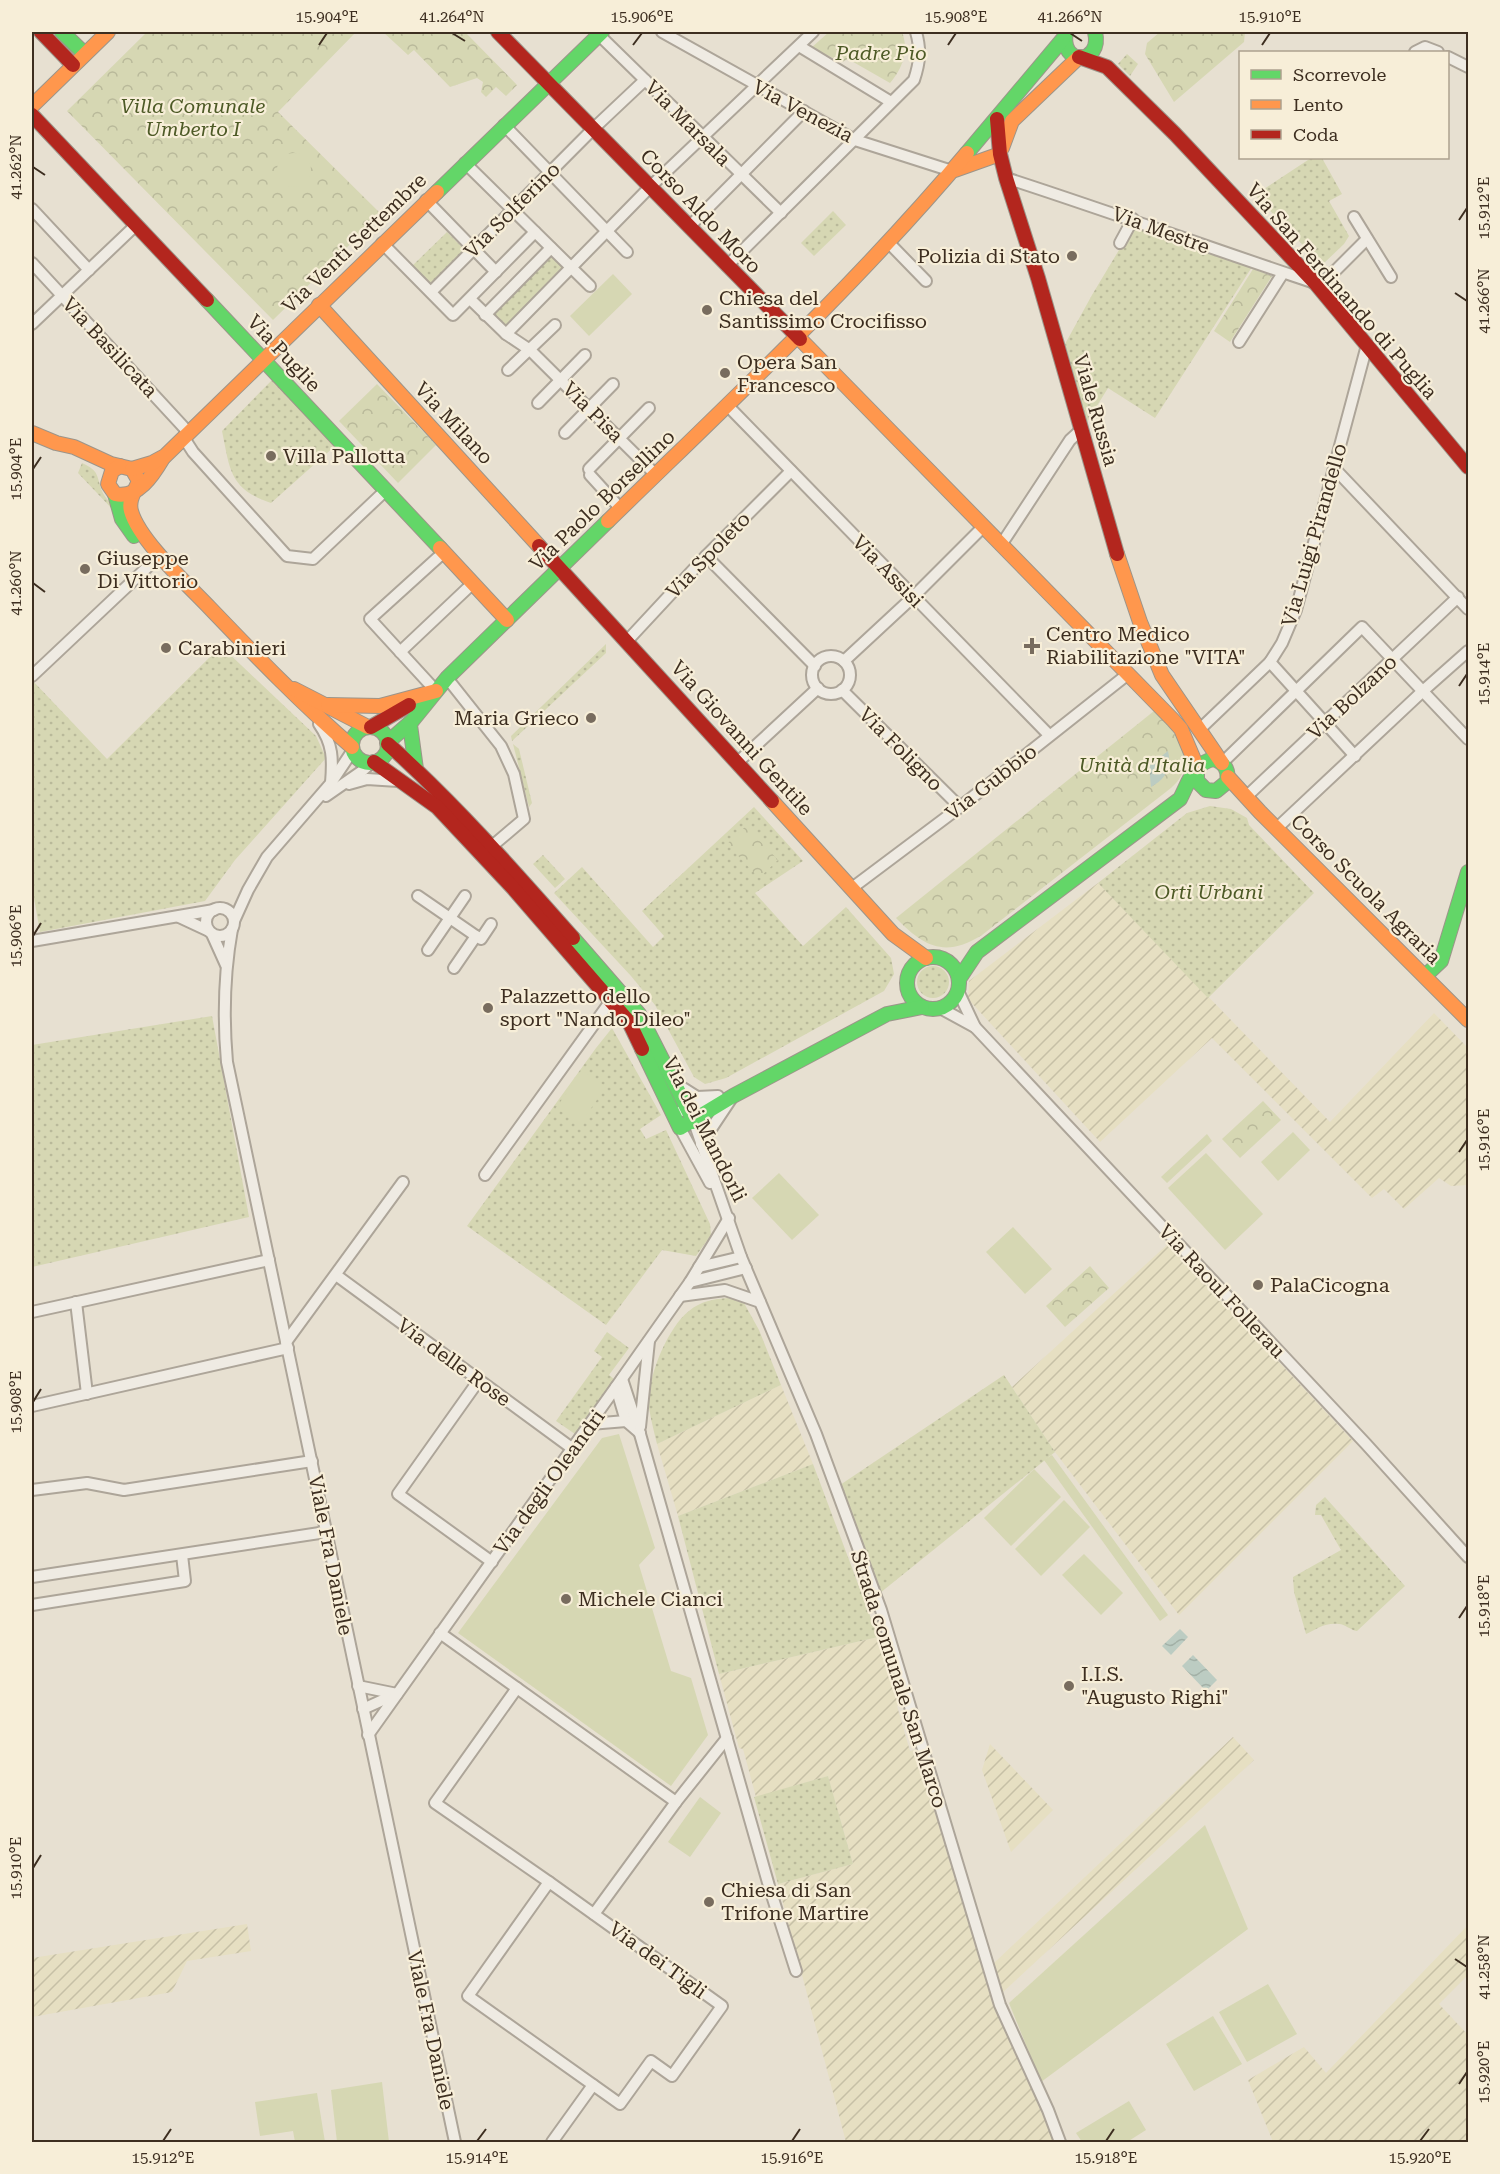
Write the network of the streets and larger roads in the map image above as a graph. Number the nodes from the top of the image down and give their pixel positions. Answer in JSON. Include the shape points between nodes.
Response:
{"nodes":[{"id":1,"x":41,"y":32,"type":"edge"},
{"id":2,"x":62,"y":32,"type":"edge"},
{"id":3,"x":108,"y":32,"type":"edge"},
{"id":4,"x":498,"y":32,"type":"edge"},
{"id":5,"x":599,"y":32,"type":"edge"},
{"id":6,"x":662,"y":32,"type":"edge"},
{"id":7,"x":813,"y":32,"type":"edge"},
{"id":8,"x":916,"y":32,"type":"edge"},
{"id":9,"x":1108,"y":32,"type":"edge"},
{"id":10,"x":1063,"y":34,"type":"edge"},
{"id":11,"x":1096,"y":37,"type":"edge"},
{"id":12,"x":799,"y":46,"type":"junction"},
{"id":13,"x":1417,"y":51,"type":"edge"},
{"id":14,"x":1435,"y":51,"type":"edge"},
{"id":15,"x":85,"y":54,"type":"junction"},
{"id":16,"x":1080,"y":57,"type":"junction"},
{"id":17,"x":1449,"y":58,"type":"edge"},
{"id":18,"x":74,"y":65,"type":"junction"},
{"id":19,"x":1107,"y":67,"type":"junction"},
{"id":20,"x":1468,"y":68,"type":"edge"},
{"id":21,"x":645,"y":80,"type":"junction"},
{"id":22,"x":548,"y":82,"type":"junction"},
{"id":23,"x":757,"y":87,"type":"junction"},
{"id":24,"x":891,"y":102,"type":"junction"},
{"id":25,"x":32,"y":106,"type":"edge"},
{"id":26,"x":804,"y":111,"type":"junction"},
{"id":27,"x":32,"y":115,"type":"edge"},
{"id":28,"x":997,"y":119,"type":"junction"},
{"id":29,"x":504,"y":125,"type":"junction"},
{"id":30,"x":593,"y":129,"type":"junction"},
{"id":31,"x":702,"y":138,"type":"junction"},
{"id":32,"x":855,"y":140,"type":"junction"},
{"id":33,"x":1000,"y":154,"type":"junction"},
{"id":34,"x":465,"y":163,"type":"junction"},
{"id":35,"x":952,"y":171,"type":"junction"},
{"id":36,"x":550,"y":172,"type":"junction"},
{"id":37,"x":741,"y":176,"type":"junction"},
{"id":38,"x":1006,"y":178,"type":"junction"},
{"id":39,"x":650,"y":187,"type":"junction"},
{"id":40,"x":426,"y":200,"type":"junction"},
{"id":41,"x":32,"y":209,"type":"edge"},
{"id":42,"x":513,"y":210,"type":"junction"},
{"id":43,"x":781,"y":213,"type":"junction"},
{"id":44,"x":1354,"y":217,"type":"dead end"},
{"id":45,"x":1133,"y":219,"type":"junction"},
{"id":46,"x":136,"y":225,"type":"junction"},
{"id":47,"x":689,"y":227,"type":"junction"},
{"id":48,"x":607,"y":231,"type":"junction"},
{"id":49,"x":535,"y":232,"type":"junction"},
{"id":50,"x":1367,"y":239,"type":"junction"},
{"id":51,"x":382,"y":243,"type":"junction"},
{"id":52,"x":889,"y":243,"type":"junction"},
{"id":53,"x":1120,"y":243,"type":"dead end"},
{"id":54,"x":551,"y":248,"type":"junction"},
{"id":55,"x":474,"y":249,"type":"junction"},
{"id":56,"x":627,"y":252,"type":"dead end"},
{"id":57,"x":32,"y":263,"type":"edge"},
{"id":58,"x":728,"y":266,"type":"junction"},
{"id":59,"x":571,"y":267,"type":"junction"},
{"id":60,"x":89,"y":270,"type":"junction"},
{"id":61,"x":496,"y":272,"type":"junction"},
{"id":62,"x":1283,"y":273,"type":"junction"},
{"id":63,"x":1391,"y":277,"type":"dead end"},
{"id":64,"x":926,"y":281,"type":"dead end"},
{"id":65,"x":1317,"y":285,"type":"junction"},
{"id":66,"x":590,"y":286,"type":"dead end"},
{"id":67,"x":431,"y":292,"type":"junction"},
{"id":68,"x":62,"y":295,"type":"junction"},
{"id":69,"x":470,"y":299,"type":"junction"},
{"id":70,"x":319,"y":305,"type":"junction"},
{"id":71,"x":485,"y":315,"type":"junction"},
{"id":72,"x":32,"y":324,"type":"edge"},
{"id":73,"x":555,"y":325,"type":"dead end"},
{"id":74,"x":506,"y":334,"type":"junction"},
{"id":75,"x":797,"y":337,"type":"junction"},
{"id":76,"x":1239,"y":342,"type":"dead end"},
{"id":77,"x":1367,"y":345,"type":"junction"},
{"id":78,"x":530,"y":350,"type":"junction"},
{"id":79,"x":585,"y":355,"type":"dead end"},
{"id":80,"x":263,"y":359,"type":"junction"},
{"id":81,"x":508,"y":370,"type":"dead end"},
{"id":82,"x":560,"y":380,"type":"junction"},
{"id":83,"x":613,"y":384,"type":"dead end"},
{"id":84,"x":537,"y":403,"type":"dead end"},
{"id":85,"x":727,"y":405,"type":"junction"},
{"id":86,"x":649,"y":408,"type":"dead end"},
{"id":87,"x":589,"y":409,"type":"junction"},
{"id":88,"x":1081,"y":430,"type":"junction"},
{"id":89,"x":32,"y":433,"type":"edge"},
{"id":90,"x":565,"y":433,"type":"dead end"},
{"id":91,"x":187,"y":435,"type":"junction"},
{"id":92,"x":619,"y":438,"type":"junction"},
{"id":93,"x":56,"y":443,"type":"junction"},
{"id":94,"x":163,"y":458,"type":"junction"},
{"id":95,"x":126,"y":467,"type":"junction"},
{"id":96,"x":1468,"y":467,"type":"edge"},
{"id":97,"x":1334,"y":468,"type":"junction"},
{"id":98,"x":791,"y":471,"type":"junction"},
{"id":99,"x":656,"y":475,"type":"junction"},
{"id":100,"x":111,"y":489,"type":"junction"},
{"id":101,"x":136,"y":490,"type":"junction"},
{"id":102,"x":386,"y":490,"type":"junction"},
{"id":103,"x":621,"y":509,"type":"junction"},
{"id":104,"x":983,"y":526,"type":"junction"},
{"id":105,"x":1001,"y":545,"type":"junction"},
{"id":106,"x":444,"y":552,"type":"junction"},
{"id":107,"x":706,"y":556,"type":"junction"},
{"id":108,"x":155,"y":560,"type":"junction"},
{"id":109,"x":560,"y":568,"type":"junction"},
{"id":110,"x":177,"y":574,"type":"junction"},
{"id":111,"x":473,"y":583,"type":"junction"},
{"id":112,"x":913,"y":597,"type":"junction"},
{"id":113,"x":1458,"y":597,"type":"junction"},
{"id":114,"x":1468,"y":609,"type":"edge"},
{"id":115,"x":507,"y":620,"type":"junction"},
{"id":116,"x":627,"y":641,"type":"junction"},
{"id":117,"x":1468,"y":651,"type":"edge"},
{"id":118,"x":400,"y":652,"type":"junction"},
{"id":119,"x":1393,"y":658,"type":"junction"},
{"id":120,"x":844,"y":661,"type":"junction"},
{"id":121,"x":1270,"y":662,"type":"junction"},
{"id":122,"x":815,"y":666,"type":"junction"},
{"id":123,"x":1128,"y":674,"type":"junction"},
{"id":124,"x":1162,"y":675,"type":"junction"},
{"id":125,"x":32,"y":676,"type":"edge"},
{"id":126,"x":447,"y":678,"type":"junction"},
{"id":127,"x":286,"y":685,"type":"junction"},
{"id":128,"x":818,"y":688,"type":"junction"},
{"id":129,"x":842,"y":690,"type":"junction"},
{"id":130,"x":1424,"y":690,"type":"junction"},
{"id":131,"x":436,"y":691,"type":"junction"},
{"id":132,"x":1295,"y":691,"type":"junction"},
{"id":133,"x":1157,"y":704,"type":"junction"},
{"id":134,"x":328,"y":705,"type":"junction"},
{"id":135,"x":308,"y":709,"type":"junction"},
{"id":136,"x":1324,"y":723,"type":"junction"},
{"id":137,"x":410,"y":725,"type":"junction"},
{"id":138,"x":370,"y":727,"type":"junction"},
{"id":139,"x":1199,"y":730,"type":"junction"},
{"id":140,"x":1049,"y":735,"type":"junction"},
{"id":141,"x":1468,"y":739,"type":"edge"},
{"id":142,"x":388,"y":743,"type":"junction"},
{"id":143,"x":352,"y":748,"type":"junction"},
{"id":144,"x":1355,"y":756,"type":"junction"},
{"id":145,"x":1225,"y":759,"type":"junction"},
{"id":146,"x":738,"y":762,"type":"junction"},
{"id":147,"x":372,"y":763,"type":"junction"},
{"id":148,"x":1197,"y":767,"type":"junction"},
{"id":149,"x":416,"y":769,"type":"junction"},
{"id":150,"x":1228,"y":777,"type":"junction"},
{"id":151,"x":398,"y":781,"type":"junction"},
{"id":152,"x":337,"y":784,"type":"junction"},
{"id":153,"x":1216,"y":791,"type":"junction"},
{"id":154,"x":1246,"y":796,"type":"junction"},
{"id":155,"x":1180,"y":799,"type":"junction"},
{"id":156,"x":960,"y":807,"type":"junction"},
{"id":157,"x":1260,"y":812,"type":"junction"},
{"id":158,"x":1277,"y":828,"type":"junction"},
{"id":159,"x":491,"y":847,"type":"junction"},
{"id":160,"x":1468,"y":872,"type":"edge"},
{"id":161,"x":852,"y":888,"type":"junction"},
{"id":162,"x":248,"y":890,"type":"junction"},
{"id":163,"x":418,"y":896,"type":"dead end"},
{"id":164,"x":465,"y":896,"type":"dead end"},
{"id":165,"x":219,"y":909,"type":"junction"},
{"id":166,"x":179,"y":916,"type":"junction"},
{"id":167,"x":450,"y":918,"type":"junction"},
{"id":168,"x":491,"y":924,"type":"dead end"},
{"id":169,"x":233,"y":925,"type":"junction"},
{"id":170,"x":211,"y":932,"type":"junction"},
{"id":171,"x":893,"y":934,"type":"junction"},
{"id":172,"x":476,"y":936,"type":"junction"},
{"id":173,"x":32,"y":941,"type":"edge"},
{"id":174,"x":428,"y":950,"type":"dead end"},
{"id":175,"x":977,"y":952,"type":"junction"},
{"id":176,"x":926,"y":958,"type":"junction"},
{"id":177,"x":944,"y":960,"type":"junction"},
{"id":178,"x":226,"y":965,"type":"junction"},
{"id":179,"x":454,"y":968,"type":"dead end"},
{"id":180,"x":911,"y":969,"type":"junction"},
{"id":181,"x":1425,"y":976,"type":"junction"},
{"id":182,"x":958,"y":985,"type":"junction"},
{"id":183,"x":907,"y":987,"type":"junction"},
{"id":184,"x":615,"y":995,"type":"junction"},
{"id":185,"x":922,"y":1006,"type":"junction"},
{"id":186,"x":940,"y":1008,"type":"junction"},
{"id":187,"x":887,"y":1014,"type":"junction"},
{"id":188,"x":1468,"y":1020,"type":"edge"},
{"id":189,"x":975,"y":1026,"type":"junction"},
{"id":190,"x":675,"y":1083,"type":"junction"},
{"id":191,"x":733,"y":1096,"type":"junction"},
{"id":192,"x":687,"y":1108,"type":"junction"},
{"id":193,"x":674,"y":1114,"type":"junction"},
{"id":194,"x":694,"y":1122,"type":"junction"},
{"id":195,"x":680,"y":1128,"type":"junction"},
{"id":196,"x":701,"y":1144,"type":"junction"},
{"id":197,"x":485,"y":1175,"type":"dead end"},
{"id":198,"x":403,"y":1182,"type":"dead end"},
{"id":199,"x":729,"y":1218,"type":"junction"},
{"id":200,"x":741,"y":1257,"type":"junction"},
{"id":201,"x":269,"y":1260,"type":"junction"},
{"id":202,"x":699,"y":1268,"type":"junction"},
{"id":203,"x":746,"y":1268,"type":"junction"},
{"id":204,"x":336,"y":1275,"type":"junction"},
{"id":205,"x":690,"y":1282,"type":"junction"},
{"id":206,"x":680,"y":1296,"type":"junction"},
{"id":207,"x":76,"y":1302,"type":"junction"},
{"id":208,"x":760,"y":1302,"type":"junction"},
{"id":209,"x":32,"y":1312,"type":"edge"},
{"id":210,"x":281,"y":1318,"type":"junction"},
{"id":211,"x":297,"y":1327,"type":"junction"},
{"id":212,"x":286,"y":1341,"type":"junction"},
{"id":213,"x":649,"y":1341,"type":"junction"},
{"id":214,"x":479,"y":1380,"type":"junction"},
{"id":215,"x":619,"y":1383,"type":"junction"},
{"id":216,"x":87,"y":1394,"type":"junction"},
{"id":217,"x":32,"y":1406,"type":"edge"},
{"id":218,"x":626,"y":1421,"type":"junction"},
{"id":219,"x":590,"y":1424,"type":"junction"},
{"id":220,"x":640,"y":1434,"type":"junction"},
{"id":221,"x":573,"y":1449,"type":"junction"},
{"id":222,"x":312,"y":1461,"type":"junction"},
{"id":223,"x":32,"y":1490,"type":"edge"},
{"id":224,"x":326,"y":1532,"type":"junction"},
{"id":225,"x":182,"y":1555,"type":"junction"},
{"id":226,"x":1468,"y":1557,"type":"edge"},
{"id":227,"x":492,"y":1562,"type":"junction"},
{"id":228,"x":32,"y":1577,"type":"edge"},
{"id":229,"x":32,"y":1605,"type":"edge"},
{"id":230,"x":440,"y":1633,"type":"junction"},
{"id":231,"x":358,"y":1686,"type":"junction"},
{"id":232,"x":517,"y":1688,"type":"junction"},
{"id":233,"x":397,"y":1694,"type":"junction"},
{"id":234,"x":363,"y":1709,"type":"junction"},
{"id":235,"x":368,"y":1735,"type":"junction"},
{"id":236,"x":727,"y":1738,"type":"junction"},
{"id":237,"x":676,"y":1802,"type":"junction"},
{"id":238,"x":549,"y":1882,"type":"junction"},
{"id":239,"x":594,"y":1914,"type":"junction"},
{"id":240,"x":795,"y":1971,"type":"dead end"},
{"id":241,"x":593,"y":2085,"type":"junction"},
{"id":242,"x":455,"y":2142,"type":"edge"},
{"id":243,"x":552,"y":2142,"type":"edge"},
{"id":244,"x":1060,"y":2142,"type":"edge"}],
"edges":[{"from":1,"to":18,"type":"street"},
{"from":2,"to":15,"type":"street"},
{"from":3,"to":15,"type":"street"},
{"from":4,"to":22,"type":"street","name":"Corso Aldo Moro"},
{"from":5,"to":21,"type":"street","name":"Via Marsala"},
{"from":5,"to":22,"type":"street","name":"Via Venti Settembre"},
{"from":6,"to":23,"type":"street","name":"Via Venezia"},
{"from":7,"to":12,"type":"street"},
{"from":8,"to":24,"type":"street","via":[[920,60],[914,80]]},
{"from":9,"to":11,"type":"street"},
{"from":10,"to":16,"type":"street","via":[[1066,49]]},
{"from":10,"to":28,"type":"street","name":"Via Paolo Borsellino"},
{"from":11,"to":16,"type":"street","via":[[1096,47],[1090,55]]},
{"from":11,"to":19,"type":"street","name":"Via San Ferdinando di Puglia"},
{"from":12,"to":23,"type":"street"},
{"from":12,"to":24,"type":"street"},
{"from":13,"to":14,"type":"street","via":[[1425,47]]},
{"from":15,"to":18,"type":"street"},
{"from":16,"to":19,"type":"street","name":"Via San Ferdinando di Puglia"},
{"from":16,"to":33,"type":"street","via":[[1012,121]]},
{"from":17,"to":20,"type":"street"},
{"from":18,"to":25,"type":"street"},
{"from":19,"to":65,"type":"street","name":"Via San Ferdinando di Puglia"},
{"from":21,"to":30,"type":"street","name":"Via Solferino"},
{"from":21,"to":31,"type":"street","name":"Via Marsala"},
{"from":22,"to":29,"type":"street","name":"Via Venti Settembre"},
{"from":22,"to":30,"type":"street","name":"Corso Aldo Moro"},
{"from":23,"to":26,"type":"street","name":"Via Venezia"},
{"from":23,"to":31,"type":"street"},
{"from":24,"to":32,"type":"street"},
{"from":26,"to":32,"type":"street","name":"Via Venezia"},
{"from":26,"to":37,"type":"street"},
{"from":27,"to":46,"type":"street","name":"Via Puglie"},
{"from":28,"to":33,"type":"street","name":"Viale Russia"},
{"from":28,"to":35,"type":"street","name":"Via Paolo Borsellino"},
{"from":29,"to":34,"type":"street","name":"Via Venti Settembre"},
{"from":29,"to":36,"type":"street"},
{"from":30,"to":36,"type":"street","name":"Via Solferino"},
{"from":30,"to":39,"type":"street","name":"Corso Aldo Moro"},
{"from":31,"to":37,"type":"street","name":"Via Marsala"},
{"from":31,"to":39,"type":"street"},
{"from":32,"to":35,"type":"street","name":"Via Venezia"},
{"from":32,"to":43,"type":"street"},
{"from":33,"to":35,"type":"street"},
{"from":33,"to":38,"type":"street","name":"Viale Russia"},
{"from":34,"to":40,"type":"street","name":"Via Venti Settembre"},
{"from":34,"to":42,"type":"street"},
{"from":35,"to":52,"type":"street","name":"Via Paolo Borsellino"},
{"from":36,"to":42,"type":"street","name":"Via Solferino"},
{"from":36,"to":48,"type":"street"},
{"from":37,"to":43,"type":"street","name":"Via Marsala"},
{"from":37,"to":47,"type":"street"},
{"from":38,"to":45,"type":"street","name":"Via Mestre"},
{"from":38,"to":88,"type":"street","name":"Viale Russia"},
{"from":39,"to":47,"type":"street","name":"Corso Aldo Moro"},
{"from":39,"to":48,"type":"street"},
{"from":40,"to":51,"type":"street","name":"Via Venti Settembre"},
{"from":40,"to":55,"type":"street"},
{"from":41,"to":60,"type":"street"},
{"from":42,"to":49,"type":"street"},
{"from":42,"to":55,"type":"street","name":"Via Solferino"},
{"from":43,"to":58,"type":"street"},
{"from":44,"to":50,"type":"street"},
{"from":45,"to":53,"type":"street"},
{"from":45,"to":62,"type":"street","name":"Via Mestre"},
{"from":46,"to":60,"type":"street"},
{"from":46,"to":80,"type":"street","name":"Via Puglie"},
{"from":47,"to":58,"type":"street","name":"Corso Aldo Moro"},
{"from":48,"to":56,"type":"street"},
{"from":48,"to":59,"type":"street"},
{"from":49,"to":54,"type":"street"},
{"from":49,"to":61,"type":"street"},
{"from":50,"to":63,"type":"street"},
{"from":50,"to":65,"type":"street"},
{"from":51,"to":67,"type":"street"},
{"from":51,"to":70,"type":"street","name":"Via Venti Settembre"},
{"from":52,"to":64,"type":"street"},
{"from":52,"to":75,"type":"street","name":"Via Paolo Borsellino"},
{"from":54,"to":59,"type":"street"},
{"from":54,"to":71,"type":"street"},
{"from":55,"to":61,"type":"street"},
{"from":55,"to":67,"type":"street","name":"Via Solferino"},
{"from":57,"to":68,"type":"street","name":"Via Basilicata"},
{"from":58,"to":75,"type":"street","name":"Corso Aldo Moro"},
{"from":59,"to":66,"type":"street"},
{"from":59,"to":74,"type":"street"},
{"from":60,"to":68,"type":"street"},
{"from":61,"to":69,"type":"street"},
{"from":62,"to":65,"type":"street","name":"Via Mestre"},
{"from":62,"to":76,"type":"street"},
{"from":65,"to":77,"type":"street","name":"Via San Ferdinando di Puglia"},
{"from":67,"to":69,"type":"street","via":[[453,315]]},
{"from":68,"to":72,"type":"street"},
{"from":68,"to":91,"type":"street","name":"Via Basilicata"},
{"from":69,"to":71,"type":"street","name":"Via Pisa"},
{"from":70,"to":80,"type":"street","name":"Via Venti Settembre"},
{"from":70,"to":109,"type":"street","name":"Via Milano"},
{"from":71,"to":74,"type":"street","name":"Via Pisa"},
{"from":73,"to":78,"type":"street"},
{"from":74,"to":78,"type":"street","name":"Via Pisa"},
{"from":75,"to":85,"type":"street","name":"Via Paolo Borsellino"},
{"from":75,"to":104,"type":"street","name":"Corso Aldo Moro"},
{"from":77,"to":96,"type":"street","name":"Via San Ferdinando di Puglia"},
{"from":77,"to":97,"type":"street","name":"Via Luigi Pirandello"},
{"from":78,"to":81,"type":"street"},
{"from":78,"to":82,"type":"street","name":"Via Pisa"},
{"from":79,"to":82,"type":"street"},
{"from":80,"to":91,"type":"street","name":"Via Venti Settembre"},
{"from":80,"to":102,"type":"street","name":"Via Puglie"},
{"from":82,"to":84,"type":"street"},
{"from":82,"to":87,"type":"street","name":"Via Pisa"},
{"from":83,"to":87,"type":"street"},
{"from":85,"to":98,"type":"street","name":"Via Assisi"},
{"from":85,"to":99,"type":"street","name":"Via Paolo Borsellino"},
{"from":86,"to":92,"type":"street"},
{"from":87,"to":90,"type":"street"},
{"from":87,"to":92,"type":"street","name":"Via Pisa"},
{"from":88,"to":105,"type":"street","via":[[1070,440]]},
{"from":88,"to":124,"type":"street","name":"Viale Russia","via":[[1125,579]]},
{"from":89,"to":93,"type":"street"},
{"from":91,"to":94,"type":"street","name":"Via Venti Settembre"},
{"from":91,"to":102,"type":"street","name":"Via Basilicata","via":[[193,452],[287,556],[313,559]]},
{"from":92,"to":99,"type":"street","name":"Via Pisa"},
{"from":92,"to":103,"type":"street","via":[[590,472]]},
{"from":93,"to":95,"type":"street"},
{"from":93,"to":100,"type":"street","via":[[100,471]]},
{"from":94,"to":95,"type":"street","name":"Via Venti Settembre","via":[[141,467]]},
{"from":94,"to":101,"type":"street","name":"Via Venti Settembre"},
{"from":95,"to":100,"type":"street","via":[[109,475]]},
{"from":95,"to":101,"type":"street","via":[[138,476]]},
{"from":97,"to":113,"type":"street"},
{"from":97,"to":121,"type":"street","name":"Via Luigi Pirandello","via":[[1296,610]]},
{"from":98,"to":107,"type":"street","name":"Via Spoleto"},
{"from":98,"to":112,"type":"street","name":"Via Assisi"},
{"from":99,"to":103,"type":"street","name":"Via Paolo Borsellino"},
{"from":100,"to":101,"type":"street","via":[[119,496],[129,496]]},
{"from":100,"to":108,"type":"street","via":[[129,531]]},
{"from":101,"to":110,"type":"street","via":[[130,511],[137,527]]},
{"from":102,"to":106,"type":"street","name":"Via Puglie"},
{"from":103,"to":109,"type":"street","name":"Via Paolo Borsellino"},
{"from":104,"to":105,"type":"street","name":"Corso Aldo Moro"},
{"from":104,"to":112,"type":"street"},
{"from":105,"to":123,"type":"street","name":"Corso Aldo Moro"},
{"from":106,"to":111,"type":"street","name":"Via Puglie"},
{"from":106,"to":118,"type":"street","via":[[370,619]]},
{"from":107,"to":116,"type":"street","name":"Via Spoleto"},
{"from":107,"to":122,"type":"street"},
{"from":108,"to":110,"type":"street"},
{"from":108,"to":125,"type":"street"},
{"from":109,"to":115,"type":"street","name":"Via Paolo Borsellino"},
{"from":109,"to":116,"type":"street","name":"Via Giovanni Gentile"},
{"from":110,"to":127,"type":"street"},
{"from":111,"to":115,"type":"street","name":"Via Puglie"},
{"from":111,"to":118,"type":"street"},
{"from":112,"to":120,"type":"street"},
{"from":112,"to":140,"type":"street","name":"Via Assisi"},
{"from":113,"to":114,"type":"street"},
{"from":113,"to":119,"type":"street","name":"Via Bolzano"},
{"from":115,"to":126,"type":"street","name":"Via Paolo Borsellino"},
{"from":116,"to":146,"type":"street","name":"Via Giovanni Gentile"},
{"from":117,"to":130,"type":"street"},
{"from":118,"to":131,"type":"street"},
{"from":119,"to":130,"type":"street"},
{"from":119,"to":132,"type":"street","via":[[1362,627]]},
{"from":119,"to":136,"type":"street","name":"Via Bolzano"},
{"from":120,"to":122,"type":"street","via":[[828,656]]},
{"from":120,"to":129,"type":"street","via":[[850,676]]},
{"from":121,"to":132,"type":"street"},
{"from":121,"to":139,"type":"street","name":"Via Luigi Pirandello"},
{"from":122,"to":128,"type":"street","via":[[813,678]]},
{"from":123,"to":133,"type":"street","name":"Corso Aldo Moro"},
{"from":123,"to":140,"type":"street","name":"Via Gubbio"},
{"from":124,"to":133,"type":"street"},
{"from":124,"to":139,"type":"street","name":"Viale Russia"},
{"from":126,"to":131,"type":"street","name":"Via Paolo Borsellino"},
{"from":126,"to":159,"type":"street","via":[[501,746],[514,774],[524,819]]},
{"from":127,"to":134,"type":"street"},
{"from":127,"to":135,"type":"street"},
{"from":128,"to":129,"type":"street","via":[[830,693]]},
{"from":128,"to":146,"type":"street"},
{"from":129,"to":156,"type":"street","name":"Via Foligno"},
{"from":130,"to":141,"type":"street"},
{"from":130,"to":144,"type":"street"},
{"from":131,"to":134,"type":"street","via":[[380,706]]},
{"from":131,"to":137,"type":"street","name":"Via Paolo Borsellino"},
{"from":131,"to":138,"type":"street"},
{"from":132,"to":136,"type":"street"},
{"from":132,"to":145,"type":"street"},
{"from":133,"to":148,"type":"street","name":"Corso Aldo Moro","via":[[1181,729]]},
{"from":134,"to":138,"type":"street"},
{"from":135,"to":143,"type":"street"},
{"from":135,"to":152,"type":"street","via":[[328,736]]},
{"from":136,"to":144,"type":"street"},
{"from":136,"to":154,"type":"street","name":"Via Bolzano"},
{"from":137,"to":142,"type":"street","name":"Via Paolo Borsellino"},
{"from":137,"to":149,"type":"street"},
{"from":138,"to":142,"type":"street","via":[[383,733]]},
{"from":138,"to":143,"type":"street","via":[[358,732]]},
{"from":139,"to":145,"type":"street","name":"Viale Russia"},
{"from":140,"to":156,"type":"street","name":"Via Gubbio"},
{"from":142,"to":147,"type":"street","via":[[382,758]]},
{"from":142,"to":149,"type":"street","name":"Via dei Mandorli"},
{"from":143,"to":147,"type":"street","via":[[361,761]]},
{"from":143,"to":152,"type":"street","name":"Viale Fra Daniele"},
{"from":144,"to":158,"type":"street"},
{"from":145,"to":148,"type":"street","via":[[1209,759]]},
{"from":145,"to":150,"type":"street"},
{"from":146,"to":161,"type":"street","name":"Via Giovanni Gentile"},
{"from":147,"to":151,"type":"street","name":"Via dei Mandorli"},
{"from":147,"to":152,"type":"street","name":"Viale Fra Daniele"},
{"from":148,"to":153,"type":"street","via":[[1197,783],[1205,790]]},
{"from":148,"to":155,"type":"street"},
{"from":149,"to":159,"type":"street","name":"Via dei Mandorli"},
{"from":150,"to":153,"type":"street"},
{"from":150,"to":154,"type":"street","name":"Corso Scuola Agraria"},
{"from":151,"to":152,"type":"street","via":[[367,779]]},
{"from":151,"to":184,"type":"street","name":"Via dei Mandorli","via":[[432,803]]},
{"from":152,"to":162,"type":"street","name":"Viale Fra Daniele","via":[[267,857]]},
{"from":153,"to":155,"type":"street"},
{"from":153,"to":157,"type":"street","name":"Corso Scuola Agraria"},
{"from":154,"to":157,"type":"street","name":"Corso Scuola Agraria"},
{"from":155,"to":175,"type":"street"},
{"from":156,"to":161,"type":"street","name":"Via Gubbio"},
{"from":157,"to":158,"type":"street","name":"Corso Scuola Agraria"},
{"from":158,"to":181,"type":"street","name":"Corso Scuola Agraria"},
{"from":159,"to":184,"type":"street","name":"Via dei Mandorli"},
{"from":160,"to":181,"type":"street","via":[[1441,961]]},
{"from":161,"to":171,"type":"street","name":"Via Giovanni Gentile"},
{"from":162,"to":165,"type":"street","name":"Viale Fra Daniele"},
{"from":162,"to":169,"type":"street","name":"Viale Fra Daniele"},
{"from":163,"to":167,"type":"street"},
{"from":164,"to":167,"type":"street"},
{"from":165,"to":166,"type":"street"},
{"from":165,"to":169,"type":"street","via":[[230,913]]},
{"from":165,"to":170,"type":"street","via":[[206,919]]},
{"from":166,"to":170,"type":"street"},
{"from":166,"to":173,"type":"street"},
{"from":167,"to":172,"type":"street"},
{"from":167,"to":174,"type":"street"},
{"from":168,"to":172,"type":"street","via":[[481,939]]},
{"from":169,"to":170,"type":"street","via":[[221,936]]},
{"from":169,"to":178,"type":"street","name":"Viale Fra Daniele"},
{"from":170,"to":178,"type":"street","name":"Viale Fra Daniele"},
{"from":171,"to":176,"type":"street","name":"Via Giovanni Gentile"},
{"from":171,"to":180,"type":"street","name":"Via Giovanni Gentile"},
{"from":172,"to":179,"type":"street"},
{"from":175,"to":177,"type":"street"},
{"from":175,"to":182,"type":"street"},
{"from":176,"to":177,"type":"street"},
{"from":176,"to":180,"type":"street"},
{"from":177,"to":182,"type":"street","via":[[954,968]]},
{"from":178,"to":201,"type":"street","name":"Viale Fra Daniele","via":[[227,1062]]},
{"from":180,"to":183,"type":"street"},
{"from":181,"to":188,"type":"street","name":"Corso Scuola Agraria"},
{"from":182,"to":186,"type":"street","via":[[951,1002]]},
{"from":182,"to":189,"type":"street","name":"Via Raoul Follerau"},
{"from":183,"to":185,"type":"street","via":[[912,999]]},
{"from":183,"to":187,"type":"street"},
{"from":184,"to":190,"type":"street","name":"Via dei Mandorli","via":[[639,1014]]},
{"from":184,"to":193,"type":"street","name":"Via dei Mandorli"},
{"from":184,"to":197,"type":"street"},
{"from":185,"to":186,"type":"street"},
{"from":185,"to":187,"type":"street"},
{"from":186,"to":189,"type":"street","name":"Via Raoul Follerau"},
{"from":187,"to":191,"type":"street"},
{"from":189,"to":226,"type":"street","name":"Via Raoul Follerau"},
{"from":190,"to":191,"type":"street","via":[[697,1096]]},
{"from":190,"to":192,"type":"street","name":"Via dei Mandorli"},
{"from":191,"to":192,"type":"street"},
{"from":191,"to":194,"type":"street"},
{"from":191,"to":196,"type":"street"},
{"from":192,"to":193,"type":"street"},
{"from":192,"to":194,"type":"street","name":"Via dei Mandorli"},
{"from":193,"to":195,"type":"street","name":"Via dei Mandorli"},
{"from":194,"to":195,"type":"street"},
{"from":194,"to":196,"type":"street","name":"Via dei Mandorli"},
{"from":195,"to":199,"type":"street","name":"Via dei Mandorli"},
{"from":196,"to":199,"type":"street","name":"Via dei Mandorli"},
{"from":198,"to":204,"type":"street"},
{"from":199,"to":200,"type":"street","name":"Strada comunale San Marco"},
{"from":199,"to":202,"type":"street","name":"Via degli Oleandri"},
{"from":200,"to":202,"type":"street"},
{"from":200,"to":203,"type":"street","name":"Strada comunale San Marco"},
{"from":201,"to":207,"type":"street"},
{"from":201,"to":210,"type":"street","name":"Viale Fra Daniele"},
{"from":202,"to":205,"type":"street","name":"Via degli Oleandri"},
{"from":203,"to":205,"type":"street"},
{"from":203,"to":208,"type":"street","name":"Strada comunale San Marco"},
{"from":204,"to":211,"type":"street"},
{"from":204,"to":214,"type":"street","name":"Via delle Rose"},
{"from":205,"to":206,"type":"street","name":"Via degli Oleandri"},
{"from":206,"to":208,"type":"street","via":[[725,1290]]},
{"from":206,"to":213,"type":"street","name":"Via degli Oleandri"},
{"from":207,"to":209,"type":"street"},
{"from":207,"to":216,"type":"street"},
{"from":208,"to":244,"type":"street","name":"Strada comunale San Marco","via":[[816,1434],[881,1610],[999,2005]]},
{"from":210,"to":211,"type":"street"},
{"from":210,"to":212,"type":"street","name":"Viale Fra Daniele"},
{"from":211,"to":212,"type":"street"},
{"from":212,"to":216,"type":"street"},
{"from":212,"to":222,"type":"street","name":"Viale Fra Daniele"},
{"from":213,"to":215,"type":"street","name":"Via degli Oleandri"},
{"from":213,"to":220,"type":"street"},
{"from":214,"to":221,"type":"street","name":"Via delle Rose"},
{"from":214,"to":227,"type":"street","via":[[398,1494]]},
{"from":215,"to":218,"type":"street"},
{"from":215,"to":219,"type":"street","name":"Via degli Oleandri"},
{"from":215,"to":220,"type":"street"},
{"from":216,"to":217,"type":"street"},
{"from":218,"to":219,"type":"street"},
{"from":218,"to":220,"type":"street"},
{"from":219,"to":221,"type":"street","name":"Via degli Oleandri"},
{"from":220,"to":236,"type":"street"},
{"from":221,"to":227,"type":"street","name":"Via degli Oleandri"},
{"from":222,"to":223,"type":"street","via":[[124,1490],[87,1483]]},
{"from":222,"to":224,"type":"street","name":"Viale Fra Daniele"},
{"from":224,"to":225,"type":"street"},
{"from":224,"to":231,"type":"street","name":"Viale Fra Daniele"},
{"from":225,"to":228,"type":"street"},
{"from":225,"to":229,"type":"street","via":[[185,1581]]},
{"from":227,"to":230,"type":"street","name":"Via degli Oleandri"},
{"from":230,"to":232,"type":"street"},
{"from":230,"to":233,"type":"street","name":"Via degli Oleandri"},
{"from":231,"to":233,"type":"street"},
{"from":231,"to":234,"type":"street","name":"Viale Fra Daniele"},
{"from":232,"to":237,"type":"street"},
{"from":232,"to":238,"type":"street","name":"Via dei Tigli","via":[[435,1803]]},
{"from":233,"to":234,"type":"street"},
{"from":233,"to":235,"type":"street","name":"Via degli Oleandri"},
{"from":234,"to":235,"type":"street","name":"Viale Fra Daniele"},
{"from":235,"to":242,"type":"street","name":"Viale Fra Daniele"},
{"from":236,"to":237,"type":"street"},
{"from":236,"to":240,"type":"street"},
{"from":237,"to":239,"type":"street"},
{"from":238,"to":239,"type":"street","name":"Via dei Tigli"},
{"from":238,"to":241,"type":"street","name":"Via dei Tigli","via":[[468,1996]]},
{"from":239,"to":241,"type":"street","name":"Via dei Tigli","via":[[722,2006],[672,2076],[651,2061],[620,2104]]},
{"from":241,"to":243,"type":"street"}]}
